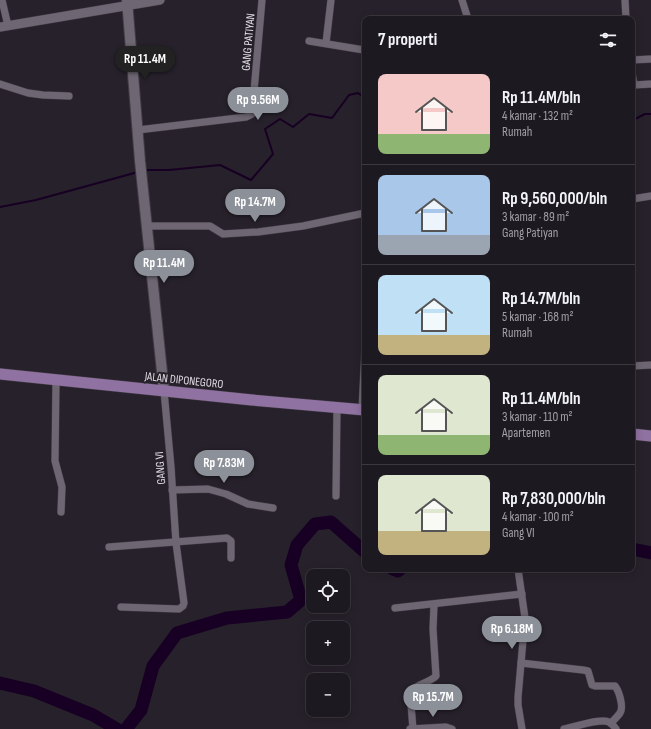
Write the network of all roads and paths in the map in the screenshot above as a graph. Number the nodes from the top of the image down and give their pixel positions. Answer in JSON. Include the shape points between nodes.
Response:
{"nodes":[{"id":1,"x":2,"y":0,"type":"edge"},
{"id":2,"x":160,"y":0,"type":"edge"},
{"id":3,"x":262,"y":0,"type":"edge"},
{"id":4,"x":331,"y":0,"type":"edge"},
{"id":5,"x":462,"y":0,"type":"edge"},
{"id":6,"x":625,"y":0,"type":"edge"},
{"id":7,"x":127,"y":3,"type":"edge"},
{"id":8,"x":467,"y":16,"type":"edge"},
{"id":9,"x":626,"y":16,"type":"edge"},
{"id":10,"x":4,"y":27,"type":"edge"},
{"id":11,"x":309,"y":41,"type":"dead end"},
{"id":12,"x":326,"y":43,"type":"junction"},
{"id":13,"x":362,"y":50,"type":"edge"},
{"id":14,"x":651,"y":59,"type":"edge"},
{"id":15,"x":635,"y":60,"type":"edge"},
{"id":16,"x":0,"y":84,"type":"edge"},
{"id":17,"x":651,"y":84,"type":"edge"},
{"id":18,"x":635,"y":85,"type":"edge"},
{"id":19,"x":69,"y":96,"type":"dead end"},
{"id":20,"x":138,"y":130,"type":"junction"},
{"id":21,"x":651,"y":196,"type":"edge"},
{"id":22,"x":635,"y":199,"type":"edge"},
{"id":23,"x":362,"y":214,"type":"edge"},
{"id":24,"x":147,"y":226,"type":"junction"},
{"id":25,"x":651,"y":365,"type":"edge"},
{"id":26,"x":635,"y":366,"type":"edge"},
{"id":27,"x":0,"y":374,"type":"edge"},
{"id":28,"x":56,"y":381,"type":"junction"},
{"id":29,"x":164,"y":391,"type":"junction"},
{"id":30,"x":337,"y":407,"type":"junction"},
{"id":31,"x":362,"y":410,"type":"edge"},
{"id":32,"x":635,"y":434,"type":"edge"},
{"id":33,"x":651,"y":436,"type":"edge"},
{"id":34,"x":172,"y":490,"type":"junction"},
{"id":35,"x":336,"y":496,"type":"dead end"},
{"id":36,"x":273,"y":508,"type":"dead end"},
{"id":37,"x":61,"y":512,"type":"dead end"},
{"id":38,"x":176,"y":543,"type":"junction"},
{"id":39,"x":109,"y":547,"type":"dead end"},
{"id":40,"x":231,"y":558,"type":"dead end"},
{"id":41,"x":518,"y":572,"type":"edge"},
{"id":42,"x":522,"y":594,"type":"junction"},
{"id":43,"x":434,"y":605,"type":"junction"},
{"id":44,"x":121,"y":607,"type":"dead end"},
{"id":45,"x":395,"y":608,"type":"dead end"},
{"id":46,"x":522,"y":664,"type":"junction"},
{"id":47,"x":611,"y":723,"type":"junction"},
{"id":48,"x":410,"y":729,"type":"edge"},
{"id":49,"x":413,"y":729,"type":"edge"},
{"id":50,"x":452,"y":729,"type":"edge"},
{"id":51,"x":522,"y":729,"type":"edge"},
{"id":52,"x":564,"y":729,"type":"edge"},
{"id":53,"x":616,"y":729,"type":"edge"}],
"edges":[{"from":1,"to":10,"type":"street"},
{"from":2,"to":7,"type":"street"},
{"from":3,"to":20,"type":"street","name":"GANG PATIYAN","via":[[252,114],[246,117]]},
{"from":4,"to":12,"type":"street"},
{"from":5,"to":8,"type":"street"},
{"from":6,"to":9,"type":"street"},
{"from":7,"to":10,"type":"street"},
{"from":7,"to":20,"type":"main road"},
{"from":11,"to":12,"type":"street"},
{"from":12,"to":13,"type":"street"},
{"from":14,"to":15,"type":"street"},
{"from":16,"to":19,"type":"street","via":[[43,96]]},
{"from":17,"to":18,"type":"street"},
{"from":20,"to":24,"type":"main road"},
{"from":21,"to":22,"type":"street"},
{"from":23,"to":24,"type":"street","via":[[303,226],[251,233],[223,234],[210,226]]},
{"from":24,"to":29,"type":"main road"},
{"from":25,"to":26,"type":"street"},
{"from":27,"to":28,"type":"main road","name":"JALAN DIPONEGORO"},
{"from":28,"to":29,"type":"main road","name":"JALAN DIPONEGORO"},
{"from":28,"to":37,"type":"street","via":[[55,461],[62,487]]},
{"from":29,"to":30,"type":"main road","name":"JALAN DIPONEGORO"},
{"from":29,"to":34,"type":"street","name":"GANG VI"},
{"from":30,"to":31,"type":"main road","name":"JALAN DIPONEGORO"},
{"from":30,"to":35,"type":"street"},
{"from":32,"to":33,"type":"main road"},
{"from":34,"to":36,"type":"street","via":[[208,489],[248,504]]},
{"from":34,"to":38,"type":"street","name":"GANG VI"},
{"from":38,"to":39,"type":"street"},
{"from":38,"to":40,"type":"street","via":[[227,538],[231,541]]},
{"from":38,"to":44,"type":"street","name":"GANG VI","via":[[183,587],[183,606],[179,609]]},
{"from":41,"to":42,"type":"street"},
{"from":42,"to":43,"type":"street"},
{"from":42,"to":46,"type":"street","via":[[525,618]]},
{"from":43,"to":45,"type":"street"},
{"from":43,"to":49,"type":"street","via":[[436,676],[410,693]]},
{"from":46,"to":47,"type":"street","via":[[588,671],[592,685],[615,686],[622,708]]},
{"from":46,"to":51,"type":"street","via":[[518,705]]},
{"from":47,"to":52,"type":"street","via":[[597,722]]},
{"from":47,"to":53,"type":"street"},
{"from":48,"to":49,"type":"street"},
{"from":49,"to":50,"type":"street"}]}
